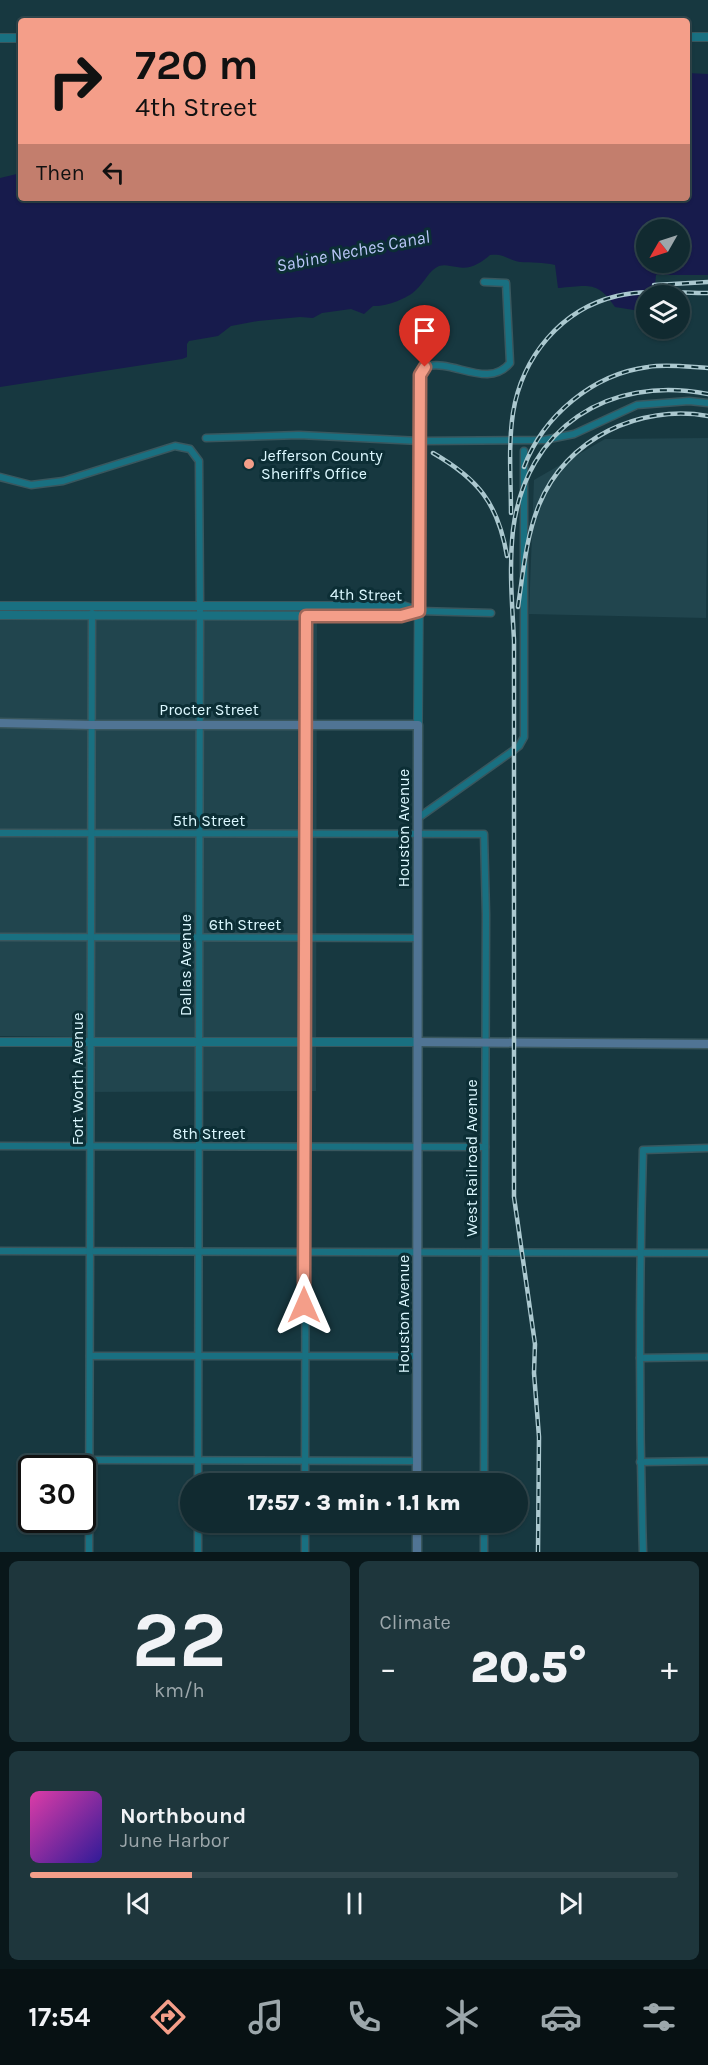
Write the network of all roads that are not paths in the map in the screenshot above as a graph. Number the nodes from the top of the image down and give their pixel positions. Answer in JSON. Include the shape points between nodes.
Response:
{"nodes":[{"id":1,"x":690,"y":37,"type":"edge"},
{"id":2,"x":708,"y":37,"type":"edge"},
{"id":3,"x":0,"y":38,"type":"edge"},
{"id":4,"x":18,"y":38,"type":"edge"},
{"id":5,"x":484,"y":282,"type":"dead end"},
{"id":6,"x":708,"y":403,"type":"edge"},
{"id":7,"x":206,"y":438,"type":"dead end"},
{"id":8,"x":420,"y":441,"type":"junction"},
{"id":9,"x":524,"y":451,"type":"dead end"},
{"id":10,"x":0,"y":477,"type":"edge"},
{"id":11,"x":0,"y":606,"type":"edge"},
{"id":12,"x":93,"y":606,"type":"junction"},
{"id":13,"x":200,"y":606,"type":"junction"},
{"id":14,"x":306,"y":606,"type":"junction"},
{"id":15,"x":419,"y":611,"type":"junction"},
{"id":16,"x":491,"y":613,"type":"dead end"},
{"id":17,"x":0,"y":615,"type":"edge"},
{"id":18,"x":92,"y":615,"type":"junction"},
{"id":19,"x":200,"y":616,"type":"junction"},
{"id":20,"x":306,"y":616,"type":"junction"},
{"id":21,"x":0,"y":723,"type":"edge"},
{"id":22,"x":199,"y":723,"type":"junction"},
{"id":23,"x":307,"y":723,"type":"junction"},
{"id":24,"x":92,"y":725,"type":"junction"},
{"id":25,"x":418,"y":725,"type":"junction"},
{"id":26,"x":418,"y":818,"type":"junction"},
{"id":27,"x":0,"y":833,"type":"edge"},
{"id":28,"x":92,"y":833,"type":"junction"},
{"id":29,"x":199,"y":833,"type":"junction"},
{"id":30,"x":307,"y":833,"type":"junction"},
{"id":31,"x":418,"y":833,"type":"junction"},
{"id":32,"x":484,"y":834,"type":"joint"},
{"id":33,"x":0,"y":937,"type":"edge"},
{"id":34,"x":91,"y":938,"type":"junction"},
{"id":35,"x":199,"y":938,"type":"junction"},
{"id":36,"x":306,"y":938,"type":"junction"},
{"id":37,"x":418,"y":938,"type":"junction"},
{"id":38,"x":0,"y":1042,"type":"edge"},
{"id":39,"x":90,"y":1042,"type":"junction"},
{"id":40,"x":418,"y":1042,"type":"junction"},
{"id":41,"x":198,"y":1043,"type":"junction"},
{"id":42,"x":306,"y":1043,"type":"junction"},
{"id":43,"x":485,"y":1043,"type":"junction"},
{"id":44,"x":708,"y":1044,"type":"edge"},
{"id":45,"x":0,"y":1146,"type":"edge"},
{"id":46,"x":90,"y":1146,"type":"junction"},
{"id":47,"x":198,"y":1147,"type":"junction"},
{"id":48,"x":305,"y":1147,"type":"junction"},
{"id":49,"x":418,"y":1147,"type":"junction"},
{"id":50,"x":485,"y":1147,"type":"junction"},
{"id":51,"x":708,"y":1148,"type":"edge"},
{"id":52,"x":0,"y":1251,"type":"edge"},
{"id":53,"x":90,"y":1251,"type":"junction"},
{"id":54,"x":199,"y":1252,"type":"junction"},
{"id":55,"x":304,"y":1252,"type":"junction"},
{"id":56,"x":418,"y":1252,"type":"junction"},
{"id":57,"x":485,"y":1252,"type":"junction"},
{"id":58,"x":640,"y":1252,"type":"junction"},
{"id":59,"x":708,"y":1253,"type":"edge"},
{"id":60,"x":90,"y":1356,"type":"junction"},
{"id":61,"x":198,"y":1356,"type":"junction"},
{"id":62,"x":304,"y":1356,"type":"junction"},
{"id":63,"x":417,"y":1356,"type":"junction"},
{"id":64,"x":708,"y":1357,"type":"edge"},
{"id":65,"x":640,"y":1358,"type":"junction"},
{"id":66,"x":89,"y":1455,"type":"edge"},
{"id":67,"x":96,"y":1460,"type":"edge"},
{"id":68,"x":198,"y":1461,"type":"junction"},
{"id":69,"x":305,"y":1461,"type":"junction"},
{"id":70,"x":417,"y":1461,"type":"junction"},
{"id":71,"x":640,"y":1461,"type":"junction"},
{"id":72,"x":708,"y":1461,"type":"edge"},
{"id":73,"x":198,"y":1473,"type":"edge"},
{"id":74,"x":305,"y":1473,"type":"edge"},
{"id":75,"x":417,"y":1473,"type":"edge"},
{"id":76,"x":484,"y":1473,"type":"edge"},
{"id":77,"x":89,"y":1533,"type":"edge"},
{"id":78,"x":198,"y":1533,"type":"edge"},
{"id":79,"x":305,"y":1533,"type":"edge"},
{"id":80,"x":417,"y":1533,"type":"edge"},
{"id":81,"x":484,"y":1533,"type":"edge"},
{"id":82,"x":89,"y":1552,"type":"edge"},
{"id":83,"x":198,"y":1552,"type":"edge"},
{"id":84,"x":305,"y":1552,"type":"edge"},
{"id":85,"x":417,"y":1552,"type":"edge"},
{"id":86,"x":484,"y":1552,"type":"edge"},
{"id":87,"x":643,"y":1552,"type":"edge"}],
"edges":[{"from":1,"to":2,"type":"street"},
{"from":3,"to":4,"type":"street"},
{"from":5,"to":8,"type":"street","name":"Houston Avenue","via":[[506,283],[510,363],[504,370],[488,375],[436,363],[425,367],[420,375]]},
{"from":6,"to":8,"type":"street","via":[[637,405],[574,434],[544,440]]},
{"from":7,"to":8,"type":"street","via":[[299,435]]},
{"from":8,"to":15,"type":"street","name":"Houston Avenue"},
{"from":9,"to":26,"type":"street","via":[[524,737],[514,750]]},
{"from":10,"to":13,"type":"street","name":"Dallas Avenue","via":[[31,485],[63,481],[175,446],[190,449],[199,461],[200,472]]},
{"from":11,"to":12,"type":"street","name":"4th Street"},
{"from":12,"to":13,"type":"street","name":"4th Street"},
{"from":12,"to":18,"type":"street","name":"Fort Worth Avenue"},
{"from":13,"to":14,"type":"street","name":"4th Street"},
{"from":13,"to":19,"type":"street","name":"Dallas Avenue"},
{"from":14,"to":15,"type":"street","name":"4th Street","via":[[404,606]]},
{"from":14,"to":20,"type":"street"},
{"from":15,"to":16,"type":"street"},
{"from":15,"to":20,"type":"street","name":"4th Street","via":[[401,616]]},
{"from":15,"to":25,"type":"street","name":"Houston Avenue"},
{"from":17,"to":18,"type":"street","name":"4th Street"},
{"from":18,"to":19,"type":"street","name":"4th Street"},
{"from":18,"to":24,"type":"street","name":"Fort Worth Avenue"},
{"from":19,"to":20,"type":"street","name":"4th Street"},
{"from":19,"to":22,"type":"street","name":"Dallas Avenue"},
{"from":20,"to":23,"type":"street"},
{"from":21,"to":24,"type":"main road","name":"Procter Street"},
{"from":22,"to":23,"type":"main road","name":"Procter Street"},
{"from":22,"to":24,"type":"main road","name":"Procter Street"},
{"from":22,"to":29,"type":"street","name":"Dallas Avenue"},
{"from":23,"to":25,"type":"main road","name":"Procter Street"},
{"from":23,"to":30,"type":"street"},
{"from":24,"to":28,"type":"street","name":"Fort Worth Avenue"},
{"from":25,"to":26,"type":"main road","name":"Houston Avenue"},
{"from":26,"to":31,"type":"main road","name":"Houston Avenue"},
{"from":27,"to":28,"type":"street","name":"5th Street"},
{"from":28,"to":29,"type":"street","name":"5th Street"},
{"from":28,"to":34,"type":"street","name":"Fort Worth Avenue"},
{"from":29,"to":30,"type":"street","name":"5th Street"},
{"from":29,"to":35,"type":"street","name":"Dallas Avenue"},
{"from":30,"to":31,"type":"street","name":"5th Street"},
{"from":30,"to":36,"type":"street"},
{"from":31,"to":32,"type":"street","name":"5th Street"},
{"from":31,"to":37,"type":"main road","name":"Houston Avenue"},
{"from":32,"to":43,"type":"street","name":"West Railroad Avenue"},
{"from":33,"to":34,"type":"street","name":"6th Street"},
{"from":34,"to":35,"type":"street","name":"6th Street"},
{"from":34,"to":39,"type":"street","name":"Fort Worth Avenue"},
{"from":35,"to":36,"type":"street","name":"6th Street"},
{"from":35,"to":41,"type":"street","name":"Dallas Avenue"},
{"from":36,"to":37,"type":"street","name":"6th Street"},
{"from":36,"to":42,"type":"street"},
{"from":37,"to":40,"type":"main road","name":"Houston Avenue"},
{"from":38,"to":39,"type":"street"},
{"from":39,"to":41,"type":"street"},
{"from":39,"to":46,"type":"street","name":"Fort Worth Avenue"},
{"from":40,"to":42,"type":"street"},
{"from":40,"to":43,"type":"main road"},
{"from":40,"to":49,"type":"main road","name":"Houston Avenue"},
{"from":41,"to":42,"type":"street"},
{"from":41,"to":47,"type":"street","name":"Dallas Avenue"},
{"from":42,"to":48,"type":"street"},
{"from":43,"to":44,"type":"main road"},
{"from":43,"to":50,"type":"street","name":"West Railroad Avenue"},
{"from":45,"to":46,"type":"street","name":"8th Street"},
{"from":46,"to":47,"type":"street","name":"8th Street"},
{"from":46,"to":53,"type":"street","name":"Fort Worth Avenue"},
{"from":47,"to":48,"type":"street","name":"8th Street"},
{"from":47,"to":54,"type":"street","name":"Dallas Avenue"},
{"from":48,"to":49,"type":"street","name":"8th Street"},
{"from":48,"to":55,"type":"street"},
{"from":49,"to":50,"type":"street","name":"8th Street"},
{"from":49,"to":56,"type":"main road","name":"Houston Avenue"},
{"from":50,"to":57,"type":"street","name":"West Railroad Avenue"},
{"from":51,"to":58,"type":"street","via":[[643,1150]]},
{"from":52,"to":53,"type":"street"},
{"from":53,"to":54,"type":"street"},
{"from":53,"to":60,"type":"street","name":"Fort Worth Avenue"},
{"from":54,"to":55,"type":"street"},
{"from":54,"to":61,"type":"street","name":"Dallas Avenue"},
{"from":55,"to":56,"type":"street"},
{"from":55,"to":62,"type":"street"},
{"from":56,"to":57,"type":"street"},
{"from":56,"to":63,"type":"main road","name":"Houston Avenue"},
{"from":57,"to":58,"type":"street"},
{"from":57,"to":76,"type":"street","name":"West Railroad Avenue"},
{"from":58,"to":59,"type":"street"},
{"from":58,"to":65,"type":"street"},
{"from":60,"to":61,"type":"street"},
{"from":60,"to":66,"type":"street","name":"Fort Worth Avenue"},
{"from":61,"to":62,"type":"street"},
{"from":61,"to":68,"type":"street","name":"Dallas Avenue"},
{"from":62,"to":63,"type":"street"},
{"from":62,"to":69,"type":"street"},
{"from":63,"to":70,"type":"main road","name":"Houston Avenue"},
{"from":64,"to":65,"type":"street"},
{"from":65,"to":71,"type":"street"},
{"from":67,"to":68,"type":"street"},
{"from":68,"to":69,"type":"street"},
{"from":68,"to":73,"type":"street","name":"Dallas Avenue"},
{"from":69,"to":70,"type":"street"},
{"from":69,"to":74,"type":"street"},
{"from":70,"to":75,"type":"main road","name":"Houston Avenue"},
{"from":71,"to":72,"type":"street"},
{"from":71,"to":87,"type":"street"},
{"from":77,"to":82,"type":"street","name":"Fort Worth Avenue"},
{"from":78,"to":83,"type":"street"},
{"from":79,"to":84,"type":"street"},
{"from":80,"to":85,"type":"main road"},
{"from":81,"to":86,"type":"street"}]}
